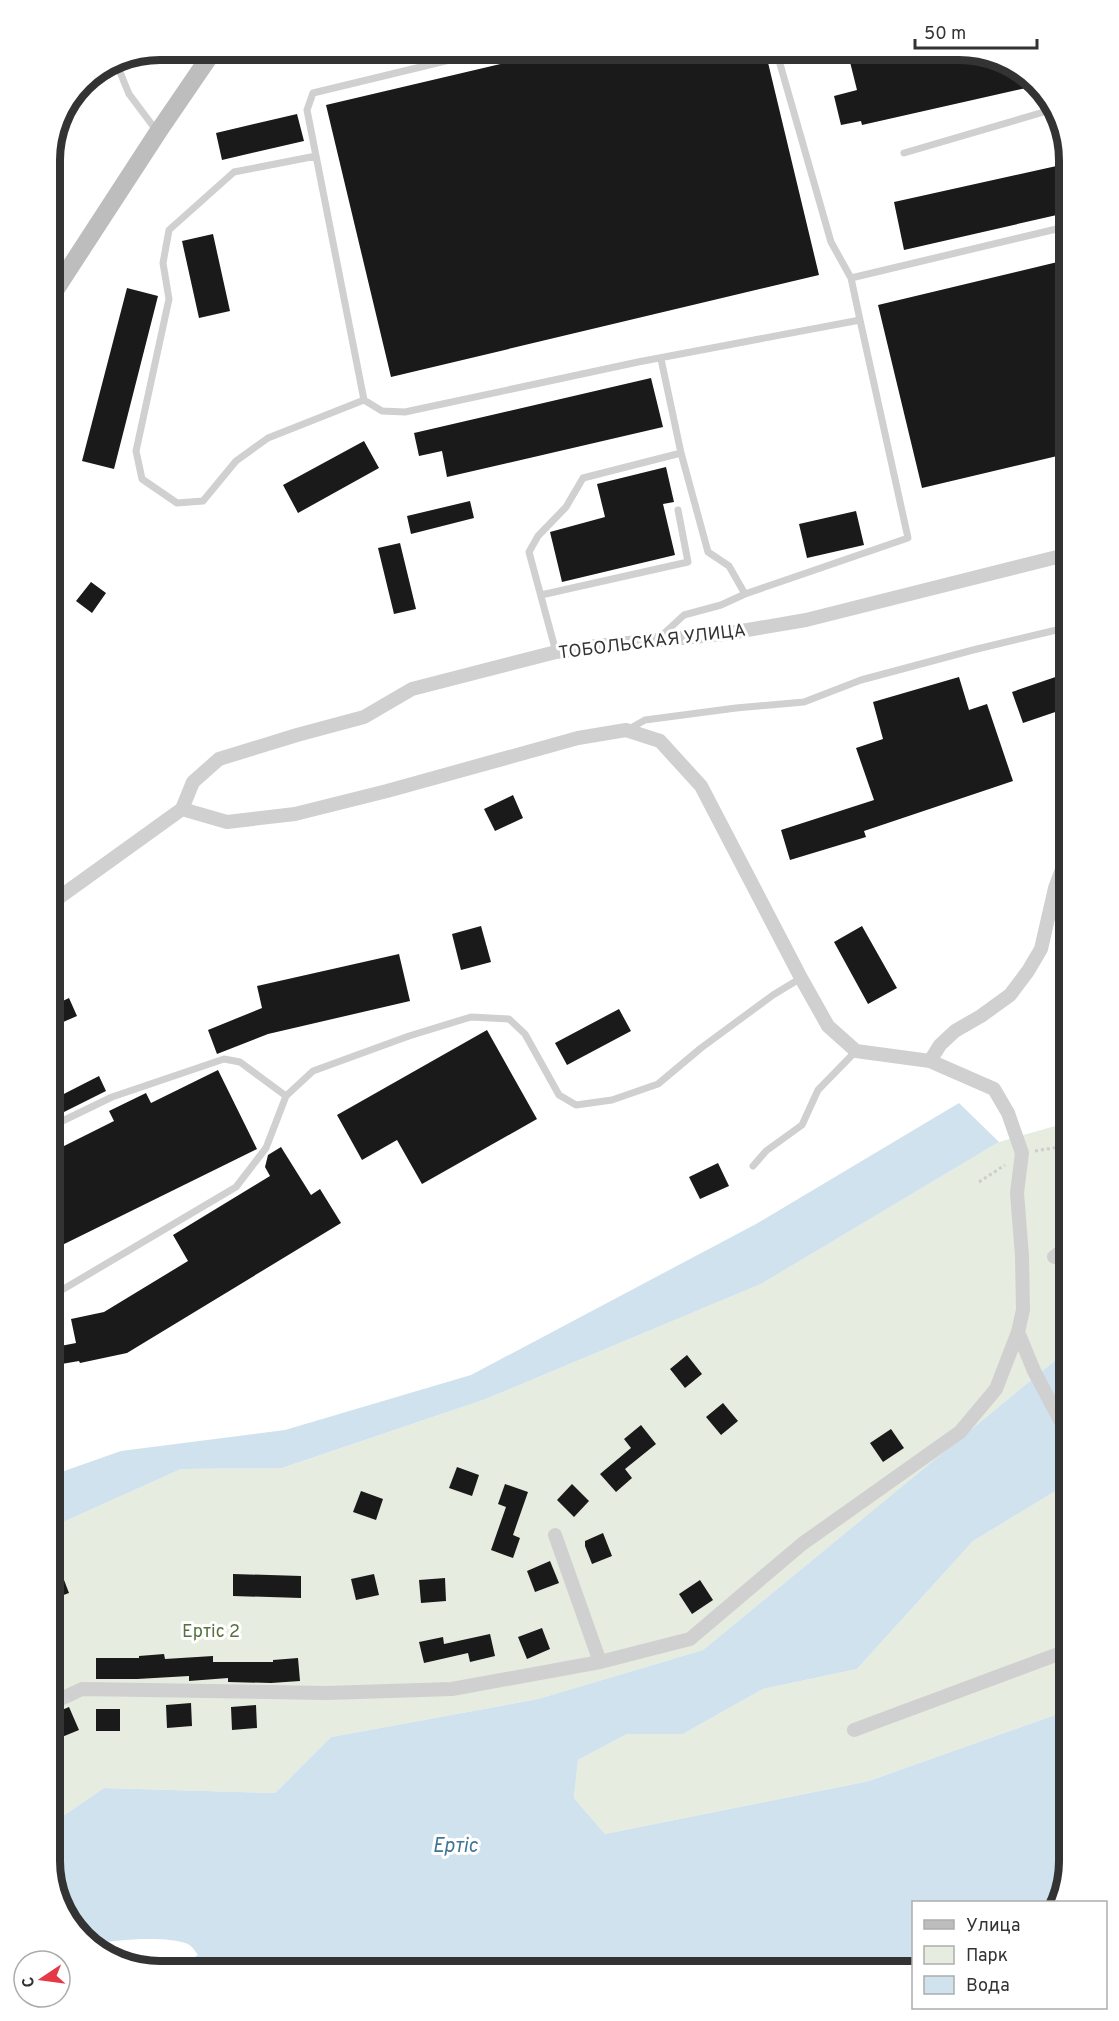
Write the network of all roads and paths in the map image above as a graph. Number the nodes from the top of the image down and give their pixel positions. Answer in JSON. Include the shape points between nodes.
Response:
{"nodes":[{"id":1,"x":207,"y":60,"type":"edge"},
{"id":2,"x":450,"y":60,"type":"edge"},
{"id":3,"x":779,"y":60,"type":"edge"},
{"id":4,"x":119,"y":69,"type":"edge"},
{"id":5,"x":1046,"y":111,"type":"edge"},
{"id":6,"x":158,"y":132,"type":"junction"},
{"id":7,"x":904,"y":153,"type":"dead end"},
{"id":8,"x":316,"y":156,"type":"junction"},
{"id":9,"x":1059,"y":229,"type":"edge"},
{"id":10,"x":851,"y":278,"type":"junction"},
{"id":11,"x":60,"y":282,"type":"edge"},
{"id":12,"x":860,"y":320,"type":"junction"},
{"id":13,"x":661,"y":359,"type":"junction"},
{"id":14,"x":364,"y":400,"type":"junction"},
{"id":15,"x":681,"y":453,"type":"junction"},
{"id":16,"x":678,"y":510,"type":"dead end"},
{"id":17,"x":1059,"y":557,"type":"edge"},
{"id":18,"x":745,"y":594,"type":"junction"},
{"id":19,"x":540,"y":595,"type":"junction"},
{"id":20,"x":1059,"y":630,"type":"edge"},
{"id":21,"x":657,"y":640,"type":"junction"},
{"id":22,"x":556,"y":652,"type":"junction"},
{"id":23,"x":626,"y":730,"type":"junction"},
{"id":24,"x":182,"y":809,"type":"junction"},
{"id":25,"x":1059,"y":878,"type":"edge"},
{"id":26,"x":60,"y":897,"type":"edge"},
{"id":27,"x":801,"y":978,"type":"junction"},
{"id":28,"x":855,"y":1051,"type":"junction"},
{"id":29,"x":930,"y":1061,"type":"junction"},
{"id":30,"x":286,"y":1096,"type":"junction"},
{"id":31,"x":60,"y":1122,"type":"edge"},
{"id":32,"x":753,"y":1166,"type":"dead end"},
{"id":33,"x":1059,"y":1253,"type":"edge"},
{"id":34,"x":1054,"y":1257,"type":"dead end"},
{"id":35,"x":60,"y":1290,"type":"edge"},
{"id":36,"x":1018,"y":1332,"type":"junction"},
{"id":37,"x":1059,"y":1417,"type":"edge"},
{"id":38,"x":555,"y":1535,"type":"dead end"},
{"id":39,"x":1059,"y":1654,"type":"edge"},
{"id":40,"x":600,"y":1662,"type":"junction"},
{"id":41,"x":60,"y":1699,"type":"edge"},
{"id":42,"x":854,"y":1730,"type":"dead end"}],
"edges":[{"from":1,"to":6,"type":"main road"},
{"from":2,"to":8,"type":"lane","via":[[313,93],[307,110]]},
{"from":3,"to":10,"type":"lane","via":[[831,242]]},
{"from":4,"to":6,"type":"lane","via":[[129,94]]},
{"from":5,"to":7,"type":"lane"},
{"from":6,"to":11,"type":"main road"},
{"from":8,"to":14,"type":"lane"},
{"from":8,"to":14,"type":"lane","via":[[234,172],[169,230],[163,263],[169,299],[136,451],[142,479],[177,503],[202,501],[236,461],[268,438]]},
{"from":9,"to":10,"type":"lane"},
{"from":10,"to":12,"type":"lane"},
{"from":12,"to":13,"type":"lane"},
{"from":12,"to":18,"type":"lane","via":[[908,538]]},
{"from":13,"to":14,"type":"lane","via":[[405,412],[382,411]]},
{"from":13,"to":15,"type":"lane"},
{"from":15,"to":18,"type":"lane","via":[[708,552],[729,566]]},
{"from":15,"to":19,"type":"lane","via":[[583,478],[566,507],[538,536],[529,552]]},
{"from":16,"to":19,"type":"lane","via":[[688,562]]},
{"from":17,"to":21,"type":"street","name":"ТОБОЛЬСКАЯ УЛИЦА","via":[[806,620]]},
{"from":18,"to":21,"type":"lane","via":[[684,615]]},
{"from":19,"to":22,"type":"lane"},
{"from":20,"to":23,"type":"lane","via":[[872,677],[804,702],[645,720]]},
{"from":21,"to":22,"type":"street","name":"ТОБОЛЬСКАЯ УЛИЦА"},
{"from":22,"to":24,"type":"street","name":"ТОБОЛЬСКАЯ УЛИЦА","via":[[412,688],[364,717],[219,759],[193,782]]},
{"from":23,"to":24,"type":"street","via":[[578,738],[295,814],[227,822]]},
{"from":23,"to":27,"type":"street","via":[[660,741],[701,786]]},
{"from":24,"to":26,"type":"street"},
{"from":25,"to":29,"type":"street","via":[[1041,949],[1028,971],[1010,995],[955,1031]]},
{"from":27,"to":28,"type":"street","via":[[828,1026]]},
{"from":27,"to":30,"type":"lane","via":[[772,994],[658,1084],[612,1100],[576,1105],[559,1095],[525,1034],[509,1019],[471,1017],[313,1071]]},
{"from":28,"to":29,"type":"street"},
{"from":28,"to":32,"type":"lane","via":[[818,1090],[802,1125],[766,1151]]},
{"from":29,"to":36,"type":"street","via":[[994,1089],[1008,1113],[1022,1153],[1017,1193],[1023,1310]]},
{"from":30,"to":31,"type":"lane","via":[[240,1062],[224,1059],[112,1097]]},
{"from":30,"to":35,"type":"lane","via":[[266,1148],[236,1187]]},
{"from":33,"to":34,"type":"street"},
{"from":36,"to":37,"type":"street"},
{"from":36,"to":40,"type":"street","via":[[996,1389],[960,1432],[802,1544],[690,1639]]},
{"from":38,"to":40,"type":"street"},
{"from":39,"to":42,"type":"street"},
{"from":40,"to":41,"type":"street","via":[[452,1689],[327,1693],[82,1689]]}]}
